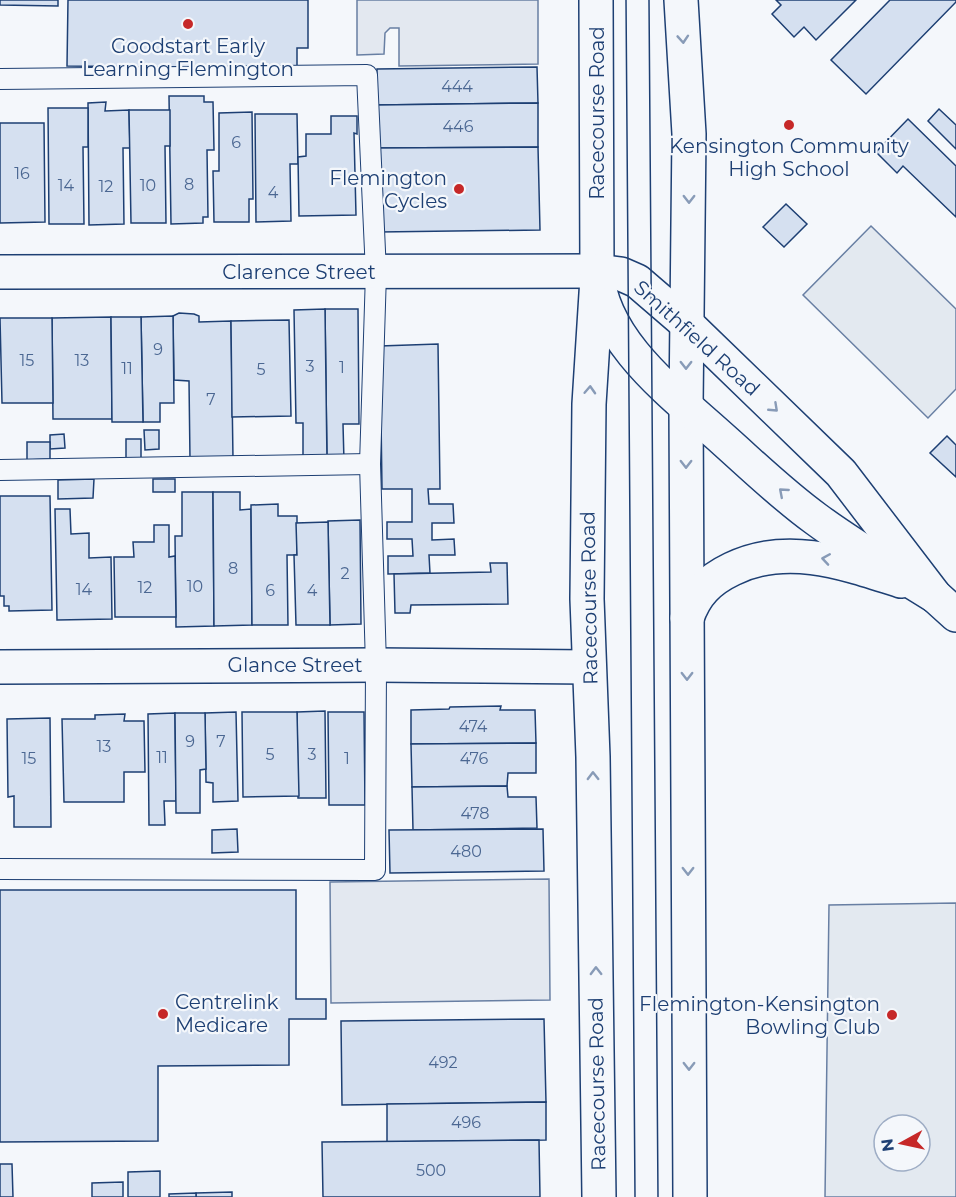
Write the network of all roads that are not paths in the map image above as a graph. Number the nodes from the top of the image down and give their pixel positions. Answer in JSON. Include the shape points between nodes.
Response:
{"nodes":[{"id":1,"x":596,"y":0,"type":"edge"},
{"id":2,"x":681,"y":0,"type":"edge"},
{"id":3,"x":0,"y":79,"type":"edge"},
{"id":4,"x":597,"y":271,"type":"junction"},
{"id":5,"x":0,"y":272,"type":"edge"},
{"id":6,"x":376,"y":273,"type":"junction"},
{"id":7,"x":687,"y":324,"type":"junction"},
{"id":8,"x":686,"y":406,"type":"junction"},
{"id":9,"x":370,"y":464,"type":"junction"},
{"id":10,"x":0,"y":470,"type":"edge"},
{"id":11,"x":938,"y":600,"type":"edge"},
{"id":12,"x":687,"y":618,"type":"junction"},
{"id":13,"x":376,"y":665,"type":"junction"},
{"id":14,"x":0,"y":667,"type":"edge"},
{"id":15,"x":589,"y":667,"type":"junction"},
{"id":16,"x":0,"y":869,"type":"edge"},
{"id":17,"x":599,"y":1197,"type":"edge"},
{"id":18,"x":690,"y":1197,"type":"edge"}],
"edges":[{"from":1,"to":4,"type":"main road","name":"Racecourse Road"},
{"from":2,"to":7,"type":"main road","one_way":true,"via":[[689,134]]},
{"from":3,"to":6,"type":"lane","via":[[367,75]]},
{"from":4,"to":6,"type":"main road","name":"Clarence Street"},
{"from":4,"to":7,"type":"main road","name":"Smithfield Road","via":[[633,279]]},
{"from":4,"to":8,"type":"main road","name":"Smithfield Road","via":[[601,298],[619,333],[651,373]]},
{"from":15,"to":4,"type":"main road","name":"Racecourse Road","one_way":true,"via":[[588,448]]},
{"from":5,"to":6,"type":"main road","name":"Clarence Street"},
{"from":6,"to":9,"type":"lane"},
{"from":7,"to":8,"type":"main road","one_way":true},
{"from":7,"to":11,"type":"main road","name":"Smithfield Road","one_way":true,"via":[[840,473]]},
{"from":11,"to":8,"type":"main road","name":"Smithfield Road","one_way":true,"via":[[814,518]]},
{"from":8,"to":12,"type":"main road","one_way":true},
{"from":9,"to":10,"type":"lane"},
{"from":9,"to":13,"type":"lane"},
{"from":11,"to":12,"type":"main road","one_way":true,"via":[[835,561],[769,556],[710,581],[693,600]]},
{"from":12,"to":18,"type":"main road","one_way":true},
{"from":13,"to":14,"type":"main road","name":"Glance Street"},
{"from":13,"to":15,"type":"main road","name":"Glance Street"},
{"from":13,"to":16,"type":"lane","via":[[375,870]]},
{"from":17,"to":15,"type":"main road","name":"Racecourse Road","one_way":true}]}
